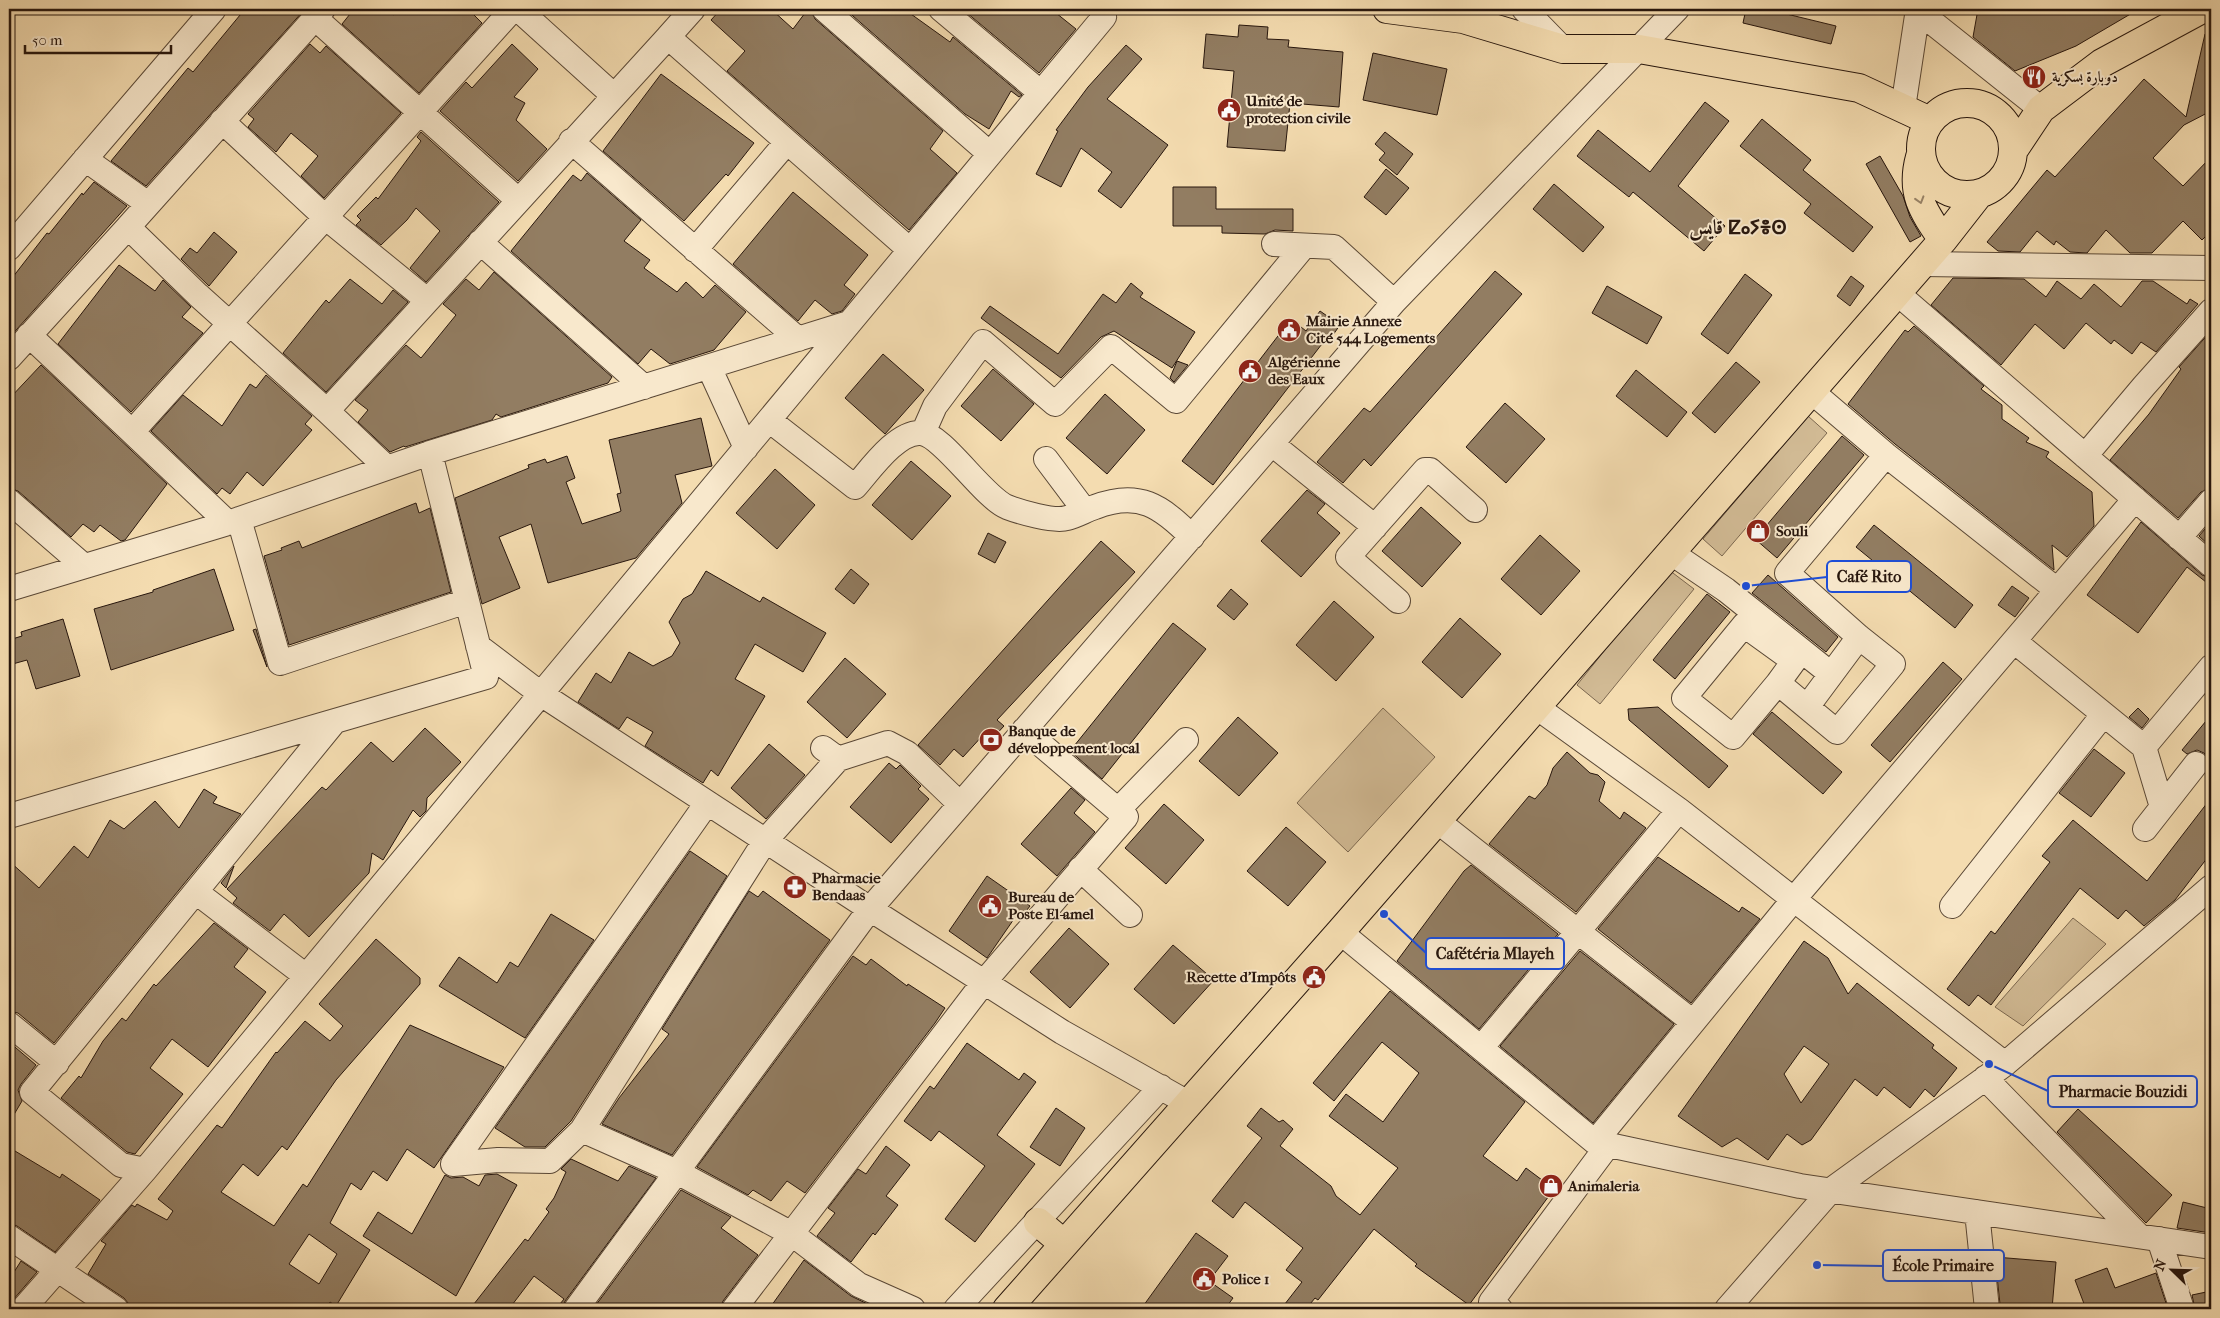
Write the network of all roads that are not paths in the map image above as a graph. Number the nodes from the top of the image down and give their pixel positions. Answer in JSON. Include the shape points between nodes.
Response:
{"nodes":[{"id":1,"x":214,"y":9,"type":"edge"},
{"id":2,"x":512,"y":9,"type":"edge"},
{"id":3,"x":518,"y":9,"type":"edge"},
{"id":4,"x":693,"y":9,"type":"edge"},
{"id":5,"x":824,"y":9,"type":"edge"},
{"id":6,"x":941,"y":9,"type":"edge"},
{"id":7,"x":1100,"y":9,"type":"edge"},
{"id":8,"x":1387,"y":9,"type":"edge"},
{"id":9,"x":1524,"y":9,"type":"edge"},
{"id":10,"x":1677,"y":9,"type":"edge"},
{"id":11,"x":1919,"y":9,"type":"edge"},
{"id":12,"x":2202,"y":9,"type":"edge"},
{"id":13,"x":319,"y":13,"type":"edge"},
{"id":14,"x":1466,"y":14,"type":"edge"},
{"id":15,"x":668,"y":36,"type":"junction"},
{"id":16,"x":1563,"y":49,"type":"junction"},
{"id":17,"x":1638,"y":49,"type":"junction"},
{"id":18,"x":1041,"y":93,"type":"junction"},
{"id":19,"x":613,"y":95,"type":"junction"},
{"id":20,"x":1902,"y":108,"type":"junction"},
{"id":21,"x":2041,"y":109,"type":"junction"},
{"id":22,"x":1992,"y":111,"type":"junction"},
{"id":23,"x":419,"y":113,"type":"junction"},
{"id":24,"x":222,"y":121,"type":"junction"},
{"id":25,"x":1930,"y":121,"type":"junction"},
{"id":26,"x":571,"y":141,"type":"junction"},
{"id":27,"x":787,"y":142,"type":"junction"},
{"id":28,"x":2013,"y":151,"type":"junction"},
{"id":29,"x":990,"y":154,"type":"junction"},
{"id":30,"x":1921,"y":154,"type":"junction"},
{"id":31,"x":85,"y":159,"type":"junction"},
{"id":32,"x":1980,"y":194,"type":"junction"},
{"id":33,"x":518,"y":200,"type":"junction"},
{"id":34,"x":148,"y":204,"type":"junction"},
{"id":35,"x":325,"y":217,"type":"junction"},
{"id":36,"x":128,"y":227,"type":"junction"},
{"id":37,"x":1943,"y":240,"type":"junction"},
{"id":38,"x":480,"y":242,"type":"junction"},
{"id":39,"x":1274,"y":244,"type":"dead end"},
{"id":40,"x":1304,"y":246,"type":"junction"},
{"id":41,"x":9,"y":248,"type":"edge"},
{"id":42,"x":695,"y":250,"type":"junction"},
{"id":43,"x":910,"y":250,"type":"junction"},
{"id":44,"x":2208,"y":262,"type":"edge"},
{"id":45,"x":1922,"y":264,"type":"junction"},
{"id":46,"x":1897,"y":292,"type":"junction"},
{"id":47,"x":427,"y":300,"type":"junction"},
{"id":48,"x":1394,"y":302,"type":"junction"},
{"id":49,"x":2211,"y":311,"type":"edge"},
{"id":50,"x":230,"y":323,"type":"junction"},
{"id":51,"x":849,"y":323,"type":"junction"},
{"id":52,"x":29,"y":335,"type":"junction"},
{"id":53,"x":798,"y":339,"type":"junction"},
{"id":54,"x":9,"y":358,"type":"edge"},
{"id":55,"x":709,"y":367,"type":"junction"},
{"id":56,"x":644,"y":387,"type":"junction"},
{"id":57,"x":1811,"y":391,"type":"junction"},
{"id":58,"x":327,"y":411,"type":"junction"},
{"id":59,"x":769,"y":420,"type":"junction"},
{"id":60,"x":132,"y":432,"type":"junction"},
{"id":61,"x":922,"y":433,"type":"junction"},
{"id":62,"x":1272,"y":444,"type":"junction"},
{"id":63,"x":746,"y":448,"type":"junction"},
{"id":64,"x":430,"y":453,"type":"junction"},
{"id":65,"x":1886,"y":455,"type":"junction"},
{"id":66,"x":2085,"y":456,"type":"junction"},
{"id":67,"x":1046,"y":459,"type":"dead end"},
{"id":68,"x":386,"y":467,"type":"junction"},
{"id":69,"x":2135,"y":499,"type":"junction"},
{"id":70,"x":9,"y":501,"type":"edge"},
{"id":71,"x":2211,"y":501,"type":"edge"},
{"id":72,"x":1474,"y":510,"type":"dead end"},
{"id":73,"x":1085,"y":511,"type":"junction"},
{"id":74,"x":233,"y":521,"type":"junction"},
{"id":75,"x":1375,"y":527,"type":"junction"},
{"id":76,"x":1192,"y":537,"type":"junction"},
{"id":77,"x":2179,"y":538,"type":"junction"},
{"id":78,"x":1670,"y":552,"type":"junction"},
{"id":79,"x":2211,"y":565,"type":"edge"},
{"id":80,"x":84,"y":566,"type":"junction"},
{"id":81,"x":9,"y":589,"type":"edge"},
{"id":82,"x":2057,"y":590,"type":"junction"},
{"id":83,"x":467,"y":601,"type":"junction"},
{"id":84,"x":1398,"y":601,"type":"dead end"},
{"id":85,"x":1859,"y":637,"type":"junction"},
{"id":86,"x":2014,"y":641,"type":"junction"},
{"id":87,"x":478,"y":646,"type":"junction"},
{"id":88,"x":2211,"y":667,"type":"edge"},
{"id":89,"x":1831,"y":674,"type":"junction"},
{"id":90,"x":1778,"y":684,"type":"junction"},
{"id":91,"x":541,"y":694,"type":"junction"},
{"id":92,"x":1535,"y":706,"type":"junction"},
{"id":93,"x":1807,"y":708,"type":"junction"},
{"id":94,"x":2103,"y":715,"type":"junction"},
{"id":95,"x":335,"y":721,"type":"junction"},
{"id":96,"x":1024,"y":730,"type":"junction"},
{"id":97,"x":1186,"y":740,"type":"dead end"},
{"id":98,"x":2144,"y":747,"type":"junction"},
{"id":99,"x":2196,"y":764,"type":"dead end"},
{"id":100,"x":707,"y":803,"type":"junction"},
{"id":101,"x":960,"y":804,"type":"junction"},
{"id":102,"x":2162,"y":807,"type":"junction"},
{"id":103,"x":1118,"y":810,"type":"junction"},
{"id":104,"x":1679,"y":810,"type":"junction"},
{"id":105,"x":9,"y":816,"type":"edge"},
{"id":106,"x":1436,"y":820,"type":"junction"},
{"id":107,"x":2145,"y":829,"type":"dead end"},
{"id":108,"x":766,"y":841,"type":"junction"},
{"id":109,"x":1080,"y":869,"type":"junction"},
{"id":110,"x":2211,"y":887,"type":"edge"},
{"id":111,"x":196,"y":892,"type":"junction"},
{"id":112,"x":1794,"y":899,"type":"junction"},
{"id":113,"x":1952,"y":906,"type":"dead end"},
{"id":114,"x":870,"y":909,"type":"junction"},
{"id":115,"x":1130,"y":915,"type":"dead end"},
{"id":116,"x":1340,"y":932,"type":"junction"},
{"id":117,"x":1578,"y":932,"type":"junction"},
{"id":118,"x":306,"y":976,"type":"junction"},
{"id":119,"x":984,"y":982,"type":"junction"},
{"id":120,"x":1693,"y":1022,"type":"junction"},
{"id":121,"x":9,"y":1024,"type":"edge"},
{"id":122,"x":1481,"y":1048,"type":"junction"},
{"id":123,"x":57,"y":1063,"type":"junction"},
{"id":124,"x":2005,"y":1064,"type":"junction"},
{"id":125,"x":1985,"y":1078,"type":"junction"},
{"id":126,"x":1161,"y":1086,"type":"junction"},
{"id":127,"x":1188,"y":1103,"type":"junction"},
{"id":128,"x":582,"y":1130,"type":"junction"},
{"id":129,"x":1601,"y":1144,"type":"junction"},
{"id":130,"x":145,"y":1170,"type":"junction"},
{"id":131,"x":677,"y":1172,"type":"junction"},
{"id":132,"x":1831,"y":1190,"type":"junction"},
{"id":133,"x":1977,"y":1212,"type":"junction"},
{"id":134,"x":1038,"y":1222,"type":"junction"},
{"id":135,"x":792,"y":1234,"type":"junction"},
{"id":136,"x":9,"y":1237,"type":"edge"},
{"id":137,"x":2149,"y":1237,"type":"junction"},
{"id":138,"x":1064,"y":1244,"type":"junction"},
{"id":139,"x":2211,"y":1247,"type":"edge"},
{"id":140,"x":56,"y":1269,"type":"junction"},
{"id":141,"x":23,"y":1309,"type":"edge"},
{"id":142,"x":116,"y":1309,"type":"edge"},
{"id":143,"x":576,"y":1309,"type":"edge"},
{"id":144,"x":734,"y":1309,"type":"edge"},
{"id":145,"x":913,"y":1309,"type":"edge"},
{"id":146,"x":956,"y":1309,"type":"edge"},
{"id":147,"x":1007,"y":1309,"type":"edge"},
{"id":148,"x":1500,"y":1309,"type":"edge"},
{"id":149,"x":1727,"y":1309,"type":"edge"},
{"id":150,"x":1987,"y":1309,"type":"edge"},
{"id":151,"x":2182,"y":1309,"type":"edge"}],
"edges":[{"from":1,"to":31,"type":"street"},
{"from":2,"to":23,"type":"street"},
{"from":3,"to":19,"type":"street"},
{"from":4,"to":15,"type":"street"},
{"from":5,"to":29,"type":"street"},
{"from":6,"to":18,"type":"street"},
{"from":7,"to":18,"type":"street","via":[[1104,18]]},
{"from":8,"to":14,"type":"main road"},
{"from":9,"to":16,"type":"street"},
{"from":10,"to":17,"type":"street"},
{"from":11,"to":20,"type":"street"},
{"from":11,"to":21,"type":"street"},
{"from":12,"to":21,"type":"main road","via":[[2102,62]]},
{"from":13,"to":23,"type":"street"},
{"from":13,"to":24,"type":"street"},
{"from":14,"to":16,"type":"main road"},
{"from":15,"to":19,"type":"street"},
{"from":15,"to":27,"type":"street"},
{"from":16,"to":17,"type":"main road"},
{"from":17,"to":20,"type":"main road","via":[[1859,88]]},
{"from":17,"to":48,"type":"street"},
{"from":18,"to":29,"type":"street"},
{"from":19,"to":26,"type":"street"},
{"from":20,"to":25,"type":"main road"},
{"from":21,"to":22,"type":"main road"},
{"from":21,"to":28,"type":"main road"},
{"from":22,"to":25,"type":"main road","via":[[1982,106],[1960,104],[1943,110]]},
{"from":22,"to":28,"type":"main road","via":[[2008,128]]},
{"from":23,"to":33,"type":"street"},
{"from":23,"to":35,"type":"street"},
{"from":24,"to":34,"type":"street"},
{"from":24,"to":35,"type":"street"},
{"from":25,"to":30,"type":"main road","via":[[1921,142]]},
{"from":26,"to":33,"type":"street"},
{"from":26,"to":42,"type":"street"},
{"from":27,"to":42,"type":"street"},
{"from":27,"to":43,"type":"street"},
{"from":28,"to":32,"type":"main road","via":[[2003,178]]},
{"from":29,"to":43,"type":"street"},
{"from":30,"to":32,"type":"main road","via":[[1928,176],[1945,191],[1968,196]]},
{"from":30,"to":37,"type":"main road","one_way":true,"via":[[1916,181],[1920,202]]},
{"from":31,"to":34,"type":"street"},
{"from":31,"to":41,"type":"street"},
{"from":32,"to":37,"type":"main road"},
{"from":33,"to":38,"type":"street"},
{"from":34,"to":36,"type":"street"},
{"from":35,"to":47,"type":"street"},
{"from":35,"to":50,"type":"street"},
{"from":36,"to":50,"type":"street"},
{"from":36,"to":52,"type":"street"},
{"from":37,"to":45,"type":"main road"},
{"from":38,"to":47,"type":"street"},
{"from":38,"to":56,"type":"street"},
{"from":39,"to":40,"type":"street"},
{"from":40,"to":48,"type":"street","via":[[1334,247]]},
{"from":40,"to":61,"type":"street","via":[[1176,401],[1111,346],[1055,404],[983,342],[935,406]]},
{"from":42,"to":53,"type":"street"},
{"from":43,"to":51,"type":"street"},
{"from":44,"to":45,"type":"street"},
{"from":45,"to":46,"type":"main road"},
{"from":46,"to":57,"type":"main road"},
{"from":46,"to":66,"type":"street"},
{"from":47,"to":58,"type":"street"},
{"from":48,"to":62,"type":"street"},
{"from":49,"to":66,"type":"street"},
{"from":50,"to":58,"type":"street"},
{"from":50,"to":60,"type":"street"},
{"from":51,"to":53,"type":"street"},
{"from":51,"to":59,"type":"street"},
{"from":52,"to":54,"type":"street"},
{"from":52,"to":60,"type":"street"},
{"from":53,"to":55,"type":"street"},
{"from":55,"to":56,"type":"street"},
{"from":55,"to":63,"type":"street"},
{"from":56,"to":64,"type":"street"},
{"from":57,"to":65,"type":"street"},
{"from":57,"to":78,"type":"main road"},
{"from":58,"to":68,"type":"street"},
{"from":59,"to":61,"type":"street","via":[[855,487],[889,448],[908,435]]},
{"from":59,"to":63,"type":"street"},
{"from":60,"to":74,"type":"street"},
{"from":61,"to":73,"type":"street","via":[[937,442],[1005,506],[1065,519]]},
{"from":62,"to":75,"type":"street"},
{"from":62,"to":76,"type":"street"},
{"from":63,"to":91,"type":"street"},
{"from":64,"to":68,"type":"street"},
{"from":64,"to":83,"type":"street"},
{"from":65,"to":82,"type":"street"},
{"from":65,"to":85,"type":"street","via":[[1787,573]]},
{"from":66,"to":69,"type":"street"},
{"from":67,"to":73,"type":"street"},
{"from":68,"to":74,"type":"street"},
{"from":69,"to":77,"type":"street"},
{"from":69,"to":82,"type":"street"},
{"from":70,"to":80,"type":"street"},
{"from":71,"to":77,"type":"street"},
{"from":72,"to":75,"type":"street","via":[[1427,470]]},
{"from":73,"to":76,"type":"street","via":[[1134,499],[1152,504],[1173,518]]},
{"from":74,"to":80,"type":"street"},
{"from":74,"to":83,"type":"street","via":[[280,663]]},
{"from":75,"to":84,"type":"street","via":[[1348,557]]},
{"from":76,"to":96,"type":"street"},
{"from":77,"to":79,"type":"street"},
{"from":78,"to":89,"type":"street","via":[[1726,590]]},
{"from":78,"to":92,"type":"main road"},
{"from":80,"to":81,"type":"street"},
{"from":82,"to":86,"type":"street"},
{"from":83,"to":87,"type":"street"},
{"from":85,"to":89,"type":"street"},
{"from":85,"to":93,"type":"street","via":[[1893,664],[1837,732]]},
{"from":86,"to":94,"type":"street"},
{"from":86,"to":112,"type":"street"},
{"from":87,"to":91,"type":"street"},
{"from":87,"to":95,"type":"street","via":[[486,678]]},
{"from":88,"to":98,"type":"street"},
{"from":89,"to":93,"type":"street"},
{"from":90,"to":90,"type":"street","via":[[1794,661],[1744,625],[1684,698],[1733,737]]},
{"from":90,"to":93,"type":"street"},
{"from":91,"to":100,"type":"street"},
{"from":91,"to":118,"type":"street"},
{"from":92,"to":104,"type":"street"},
{"from":92,"to":106,"type":"main road"},
{"from":94,"to":98,"type":"street"},
{"from":94,"to":113,"type":"street"},
{"from":95,"to":105,"type":"street"},
{"from":95,"to":111,"type":"street"},
{"from":96,"to":101,"type":"street"},
{"from":96,"to":103,"type":"street"},
{"from":97,"to":103,"type":"street"},
{"from":98,"to":102,"type":"street"},
{"from":99,"to":102,"type":"street"},
{"from":100,"to":108,"type":"street"},
{"from":100,"to":128,"type":"street","via":[[453,1164],[498,1160],[550,1161]]},
{"from":101,"to":108,"type":"street","via":[[907,753],[888,744],[831,754]]},
{"from":101,"to":114,"type":"street"},
{"from":102,"to":107,"type":"street"},
{"from":103,"to":109,"type":"street","via":[[1126,817]]},
{"from":104,"to":112,"type":"street"},
{"from":104,"to":117,"type":"street"},
{"from":106,"to":116,"type":"main road"},
{"from":106,"to":117,"type":"street"},
{"from":108,"to":114,"type":"street"},
{"from":108,"to":128,"type":"street"},
{"from":109,"to":115,"type":"street"},
{"from":109,"to":119,"type":"street"},
{"from":110,"to":124,"type":"street"},
{"from":111,"to":118,"type":"street"},
{"from":111,"to":123,"type":"street"},
{"from":112,"to":120,"type":"street"},
{"from":112,"to":124,"type":"street"},
{"from":114,"to":119,"type":"street"},
{"from":114,"to":131,"type":"street"},
{"from":116,"to":122,"type":"street"},
{"from":116,"to":127,"type":"main road"},
{"from":117,"to":120,"type":"street"},
{"from":117,"to":122,"type":"street"},
{"from":118,"to":130,"type":"street"},
{"from":119,"to":126,"type":"street","via":[[1062,1032]]},
{"from":119,"to":135,"type":"street"},
{"from":120,"to":129,"type":"street"},
{"from":121,"to":123,"type":"street"},
{"from":122,"to":129,"type":"street"},
{"from":123,"to":130,"type":"street","via":[[32,1092],[122,1165]]},
{"from":124,"to":125,"type":"street"},
{"from":125,"to":132,"type":"street"},
{"from":125,"to":137,"type":"street"},
{"from":126,"to":127,"type":"street"},
{"from":126,"to":134,"type":"street"},
{"from":127,"to":138,"type":"main road"},
{"from":128,"to":131,"type":"street"},
{"from":129,"to":132,"type":"street"},
{"from":129,"to":148,"type":"street","via":[[1491,1302]]},
{"from":130,"to":140,"type":"street"},
{"from":131,"to":135,"type":"street"},
{"from":131,"to":143,"type":"street"},
{"from":132,"to":133,"type":"street"},
{"from":132,"to":149,"type":"street"},
{"from":133,"to":137,"type":"street"},
{"from":133,"to":150,"type":"street"},
{"from":134,"to":138,"type":"main road"},
{"from":134,"to":146,"type":"street"},
{"from":135,"to":144,"type":"street"},
{"from":135,"to":145,"type":"street","via":[[859,1285]]},
{"from":136,"to":140,"type":"street"},
{"from":137,"to":139,"type":"street"},
{"from":137,"to":151,"type":"street"},
{"from":138,"to":147,"type":"main road"},
{"from":140,"to":141,"type":"street"},
{"from":140,"to":142,"type":"street"}]}
